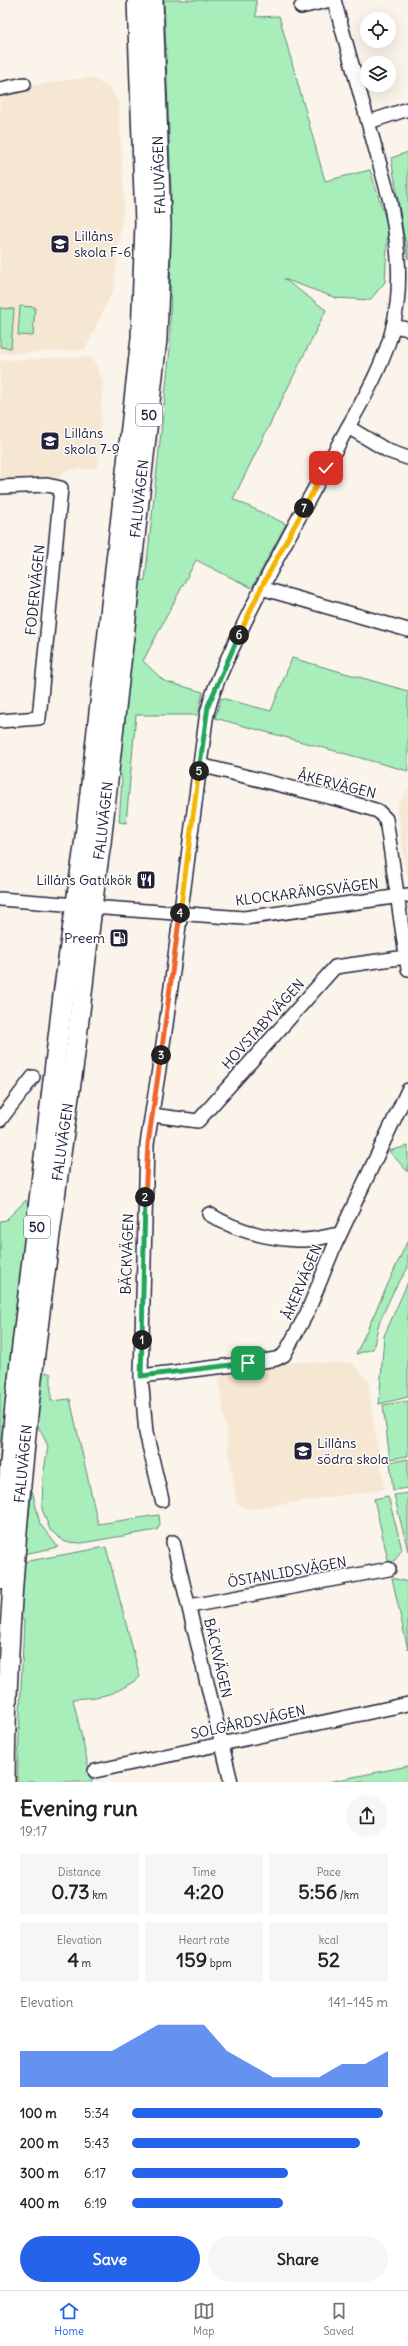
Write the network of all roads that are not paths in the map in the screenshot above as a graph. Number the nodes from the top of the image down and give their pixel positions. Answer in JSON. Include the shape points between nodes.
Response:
{"nodes":[{"id":1,"x":137,"y":0,"type":"edge"},
{"id":2,"x":153,"y":0,"type":"edge"},
{"id":3,"x":332,"y":0,"type":"edge"},
{"id":4,"x":301,"y":7,"type":"dead end"},
{"id":5,"x":24,"y":84,"type":"dead end"},
{"id":6,"x":0,"y":89,"type":"edge"},
{"id":7,"x":408,"y":109,"type":"edge"},
{"id":8,"x":369,"y":122,"type":"junction"},
{"id":9,"x":393,"y":326,"type":"junction"},
{"id":10,"x":408,"y":329,"type":"edge"},
{"id":11,"x":348,"y":427,"type":"junction"},
{"id":12,"x":408,"y":458,"type":"edge"},
{"id":13,"x":0,"y":487,"type":"edge"},
{"id":14,"x":261,"y":588,"type":"junction"},
{"id":15,"x":408,"y":630,"type":"edge"},
{"id":16,"x":0,"y":721,"type":"edge"},
{"id":17,"x":200,"y":765,"type":"junction"},
{"id":18,"x":94,"y":836,"type":"junction"},
{"id":19,"x":402,"y":896,"type":"edge"},
{"id":20,"x":0,"y":899,"type":"edge"},
{"id":21,"x":84,"y":906,"type":"junction"},
{"id":22,"x":180,"y":914,"type":"junction"},
{"id":23,"x":407,"y":963,"type":"edge"},
{"id":24,"x":33,"y":1077,"type":"dead end"},
{"id":25,"x":408,"y":1090,"type":"edge"},
{"id":26,"x":152,"y":1115,"type":"junction"},
{"id":27,"x":0,"y":1120,"type":"edge"},
{"id":28,"x":209,"y":1214,"type":"dead end"},
{"id":29,"x":340,"y":1234,"type":"junction"},
{"id":30,"x":141,"y":1376,"type":"junction"},
{"id":31,"x":162,"y":1500,"type":"dead end"},
{"id":32,"x":173,"y":1542,"type":"dead end"},
{"id":33,"x":389,"y":1569,"type":"dead end"},
{"id":34,"x":5,"y":1576,"type":"edge"},
{"id":35,"x":190,"y":1606,"type":"junction"},
{"id":36,"x":408,"y":1704,"type":"edge"},
{"id":37,"x":223,"y":1744,"type":"junction"},
{"id":38,"x":96,"y":1771,"type":"dead end"},
{"id":39,"x":5,"y":1782,"type":"edge"},
{"id":40,"x":231,"y":1782,"type":"edge"}],
"edges":[{"from":1,"to":18,"type":"highway","name":"FALUVÄGEN","number":"50","via":[[145,223],[141,338]]},
{"from":2,"to":18,"type":"highway","name":"FALUVÄGEN","number":"50","via":[[161,225],[157,332]]},
{"from":3,"to":4,"type":"street"},
{"from":3,"to":8,"type":"street","name":"BÄCKVÄGEN"},
{"from":5,"to":6,"type":"street"},
{"from":7,"to":8,"type":"street"},
{"from":8,"to":9,"type":"street","name":"BÄCKVÄGEN","via":[[396,234],[400,267]]},
{"from":9,"to":10,"type":"street"},
{"from":9,"to":11,"type":"street","name":"BÄCKVÄGEN","via":[[375,377]]},
{"from":11,"to":12,"type":"street","via":[[388,451]]},
{"from":11,"to":14,"type":"street","name":"BÄCKVÄGEN"},
{"from":13,"to":16,"type":"street","name":"FODERVÄGEN","via":[[47,485],[61,488],[38,718]]},
{"from":14,"to":15,"type":"street"},
{"from":14,"to":17,"type":"street","name":"BÄCKVÄGEN","via":[[208,706]]},
{"from":17,"to":19,"type":"street","name":"ÅKERVÄGEN","via":[[378,811],[386,819]]},
{"from":17,"to":22,"type":"street","name":"BÄCKVÄGEN"},
{"from":18,"to":21,"type":"highway","name":"FALUVÄGEN","number":"50"},
{"from":19,"to":22,"type":"street","name":"KLOCKARÄNGSVÄGEN","via":[[244,918]]},
{"from":19,"to":23,"type":"street","name":"ÅKERVÄGEN"},
{"from":20,"to":21,"type":"street","name":"KLOCKARÄNGSVÄGEN"},
{"from":21,"to":22,"type":"street","name":"KLOCKARÄNGSVÄGEN"},
{"from":21,"to":34,"type":"highway","name":"FALUVÄGEN","number":"50","via":[[74,1059]]},
{"from":22,"to":26,"type":"street","name":"BÄCKVÄGEN"},
{"from":23,"to":26,"type":"street","name":"HOVSTABYVÄGEN","via":[[335,967],[198,1121]]},
{"from":24,"to":27,"type":"street"},
{"from":25,"to":29,"type":"street","name":"ÅKERVÄGEN"},
{"from":26,"to":30,"type":"street","name":"BÄCKVÄGEN","via":[[145,1186]]},
{"from":28,"to":29,"type":"street","via":[[243,1231],[267,1236],[298,1240]]},
{"from":29,"to":30,"type":"street","name":"ÅKERVÄGEN","via":[[307,1313],[284,1355],[276,1359],[251,1363]]},
{"from":30,"to":31,"type":"street","name":"BÄCKVÄGEN","via":[[146,1433]]},
{"from":32,"to":35,"type":"street","name":"BÄCKVÄGEN"},
{"from":33,"to":35,"type":"street","name":"ÖSTANLIDSVÄGEN"},
{"from":34,"to":39,"type":"highway","name":"FALUVÄGEN","number":"50"},
{"from":35,"to":37,"type":"street","name":"BÄCKVÄGEN","via":[[206,1684]]},
{"from":36,"to":37,"type":"street","name":"SOLGÅRDSVÄGEN"},
{"from":37,"to":38,"type":"street","name":"SOLGÅRDSVÄGEN"},
{"from":37,"to":40,"type":"street","name":"BÄCKVÄGEN"}]}
